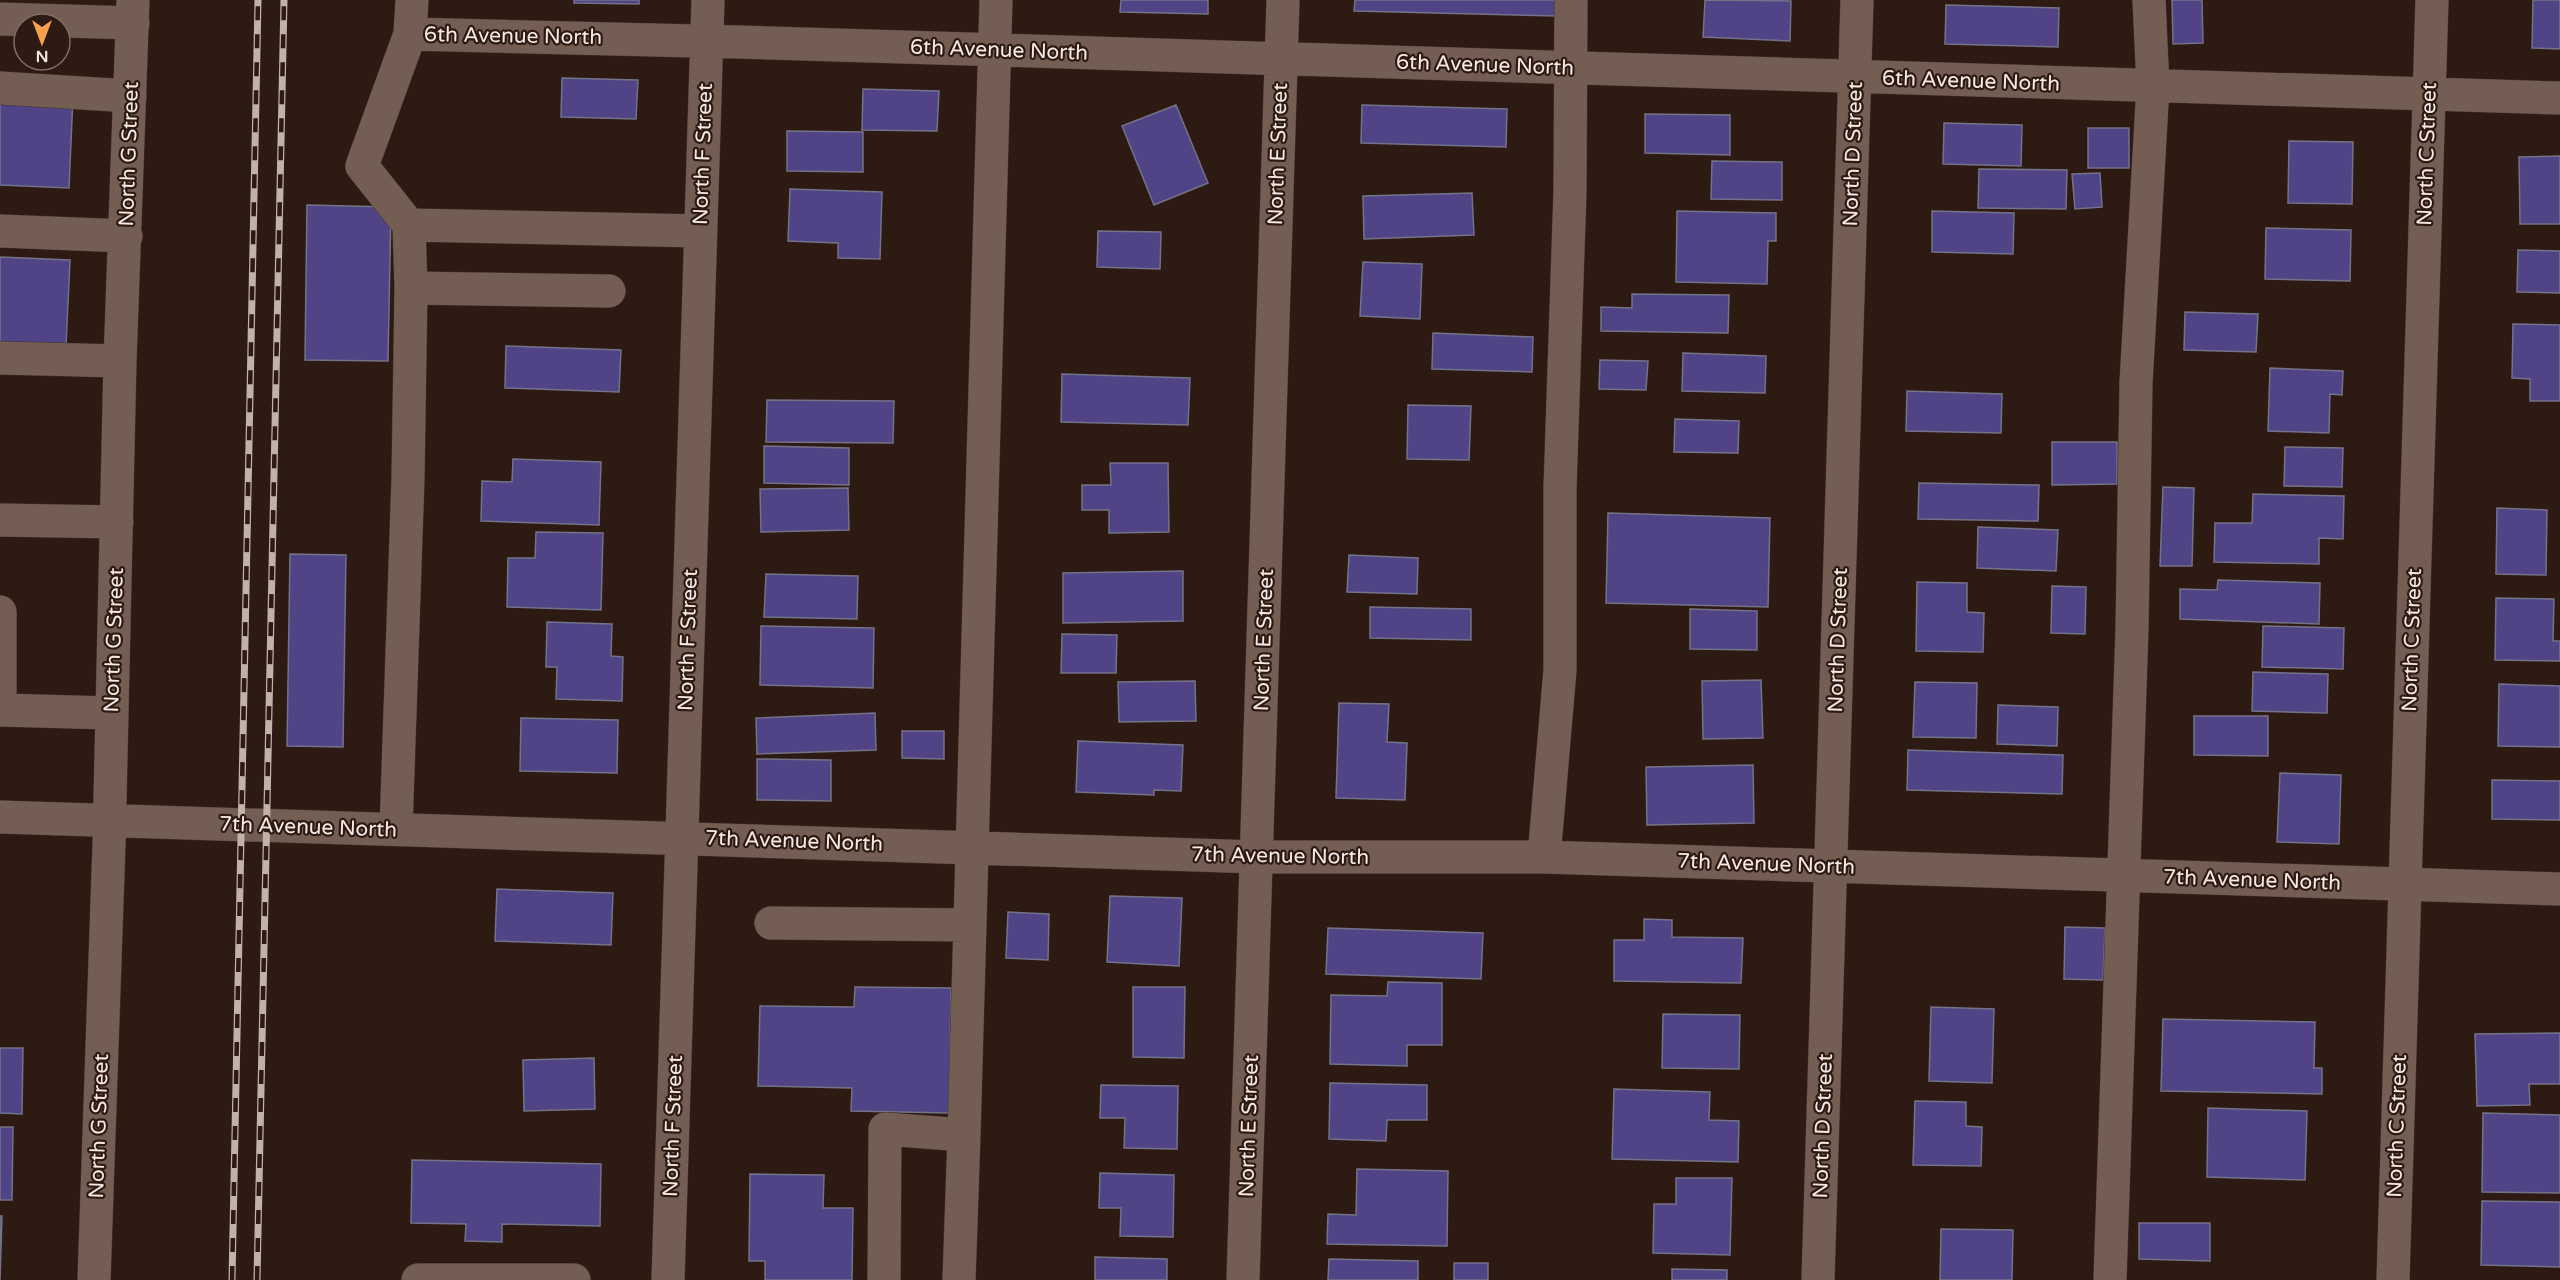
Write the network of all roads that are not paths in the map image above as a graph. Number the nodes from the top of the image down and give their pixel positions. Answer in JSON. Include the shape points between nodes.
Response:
{"nodes":[{"id":1,"x":411,"y":0,"type":"edge"},
{"id":2,"x":708,"y":0,"type":"edge"},
{"id":3,"x":996,"y":0,"type":"edge"},
{"id":4,"x":1283,"y":0,"type":"edge"},
{"id":5,"x":1571,"y":0,"type":"edge"},
{"id":6,"x":1857,"y":0,"type":"edge"},
{"id":7,"x":2149,"y":0,"type":"edge"},
{"id":8,"x":2432,"y":0,"type":"edge"},
{"id":9,"x":133,"y":11,"type":"edge"},
{"id":10,"x":0,"y":19,"type":"edge"},
{"id":11,"x":410,"y":34,"type":"junction"},
{"id":12,"x":707,"y":41,"type":"junction"},
{"id":13,"x":994,"y":50,"type":"junction"},
{"id":14,"x":1281,"y":59,"type":"junction"},
{"id":15,"x":1570,"y":68,"type":"junction"},
{"id":16,"x":1855,"y":77,"type":"junction"},
{"id":17,"x":2153,"y":86,"type":"junction"},
{"id":18,"x":0,"y":88,"type":"edge"},
{"id":19,"x":2430,"y":94,"type":"junction"},
{"id":20,"x":130,"y":96,"type":"junction"},
{"id":21,"x":2560,"y":98,"type":"edge"},
{"id":22,"x":410,"y":225,"type":"junction"},
{"id":23,"x":0,"y":231,"type":"edge"},
{"id":24,"x":701,"y":231,"type":"junction"},
{"id":25,"x":126,"y":236,"type":"junction"},
{"id":26,"x":411,"y":288,"type":"junction"},
{"id":27,"x":609,"y":291,"type":"dead end"},
{"id":28,"x":0,"y":358,"type":"edge"},
{"id":29,"x":120,"y":361,"type":"junction"},
{"id":30,"x":0,"y":520,"type":"edge"},
{"id":31,"x":117,"y":522,"type":"junction"},
{"id":32,"x":0,"y":612,"type":"edge"},
{"id":33,"x":0,"y":710,"type":"edge"},
{"id":34,"x":111,"y":712,"type":"junction"},
{"id":35,"x":0,"y":817,"type":"edge"},
{"id":36,"x":109,"y":820,"type":"junction"},
{"id":37,"x":396,"y":829,"type":"junction"},
{"id":38,"x":683,"y":837,"type":"junction"},
{"id":39,"x":972,"y":848,"type":"junction"},
{"id":40,"x":1258,"y":857,"type":"junction"},
{"id":41,"x":1544,"y":857,"type":"junction"},
{"id":42,"x":1831,"y":867,"type":"junction"},
{"id":43,"x":2122,"y":876,"type":"junction"},
{"id":44,"x":2405,"y":884,"type":"junction"},
{"id":45,"x":2560,"y":889,"type":"edge"},
{"id":46,"x":771,"y":923,"type":"dead end"},
{"id":47,"x":970,"y":925,"type":"junction"},
{"id":48,"x":964,"y":1135,"type":"junction"},
{"id":49,"x":94,"y":1280,"type":"edge"},
{"id":50,"x":418,"y":1280,"type":"edge"},
{"id":51,"x":574,"y":1280,"type":"edge"},
{"id":52,"x":668,"y":1280,"type":"edge"},
{"id":53,"x":884,"y":1280,"type":"edge"},
{"id":54,"x":959,"y":1280,"type":"edge"},
{"id":55,"x":1244,"y":1280,"type":"edge"},
{"id":56,"x":1818,"y":1280,"type":"edge"},
{"id":57,"x":2110,"y":1280,"type":"edge"},
{"id":58,"x":2393,"y":1280,"type":"edge"}],
"edges":[{"from":1,"to":11,"type":"street"},
{"from":2,"to":12,"type":"street","name":"North F Street"},
{"from":3,"to":13,"type":"street"},
{"from":4,"to":14,"type":"street","name":"North E Street"},
{"from":5,"to":15,"type":"street"},
{"from":6,"to":16,"type":"street","name":"North D Street"},
{"from":7,"to":17,"type":"street"},
{"from":8,"to":19,"type":"street","name":"North C Street"},
{"from":9,"to":10,"type":"street"},
{"from":9,"to":20,"type":"street","name":"North G Street"},
{"from":11,"to":12,"type":"street","name":"6th Avenue North"},
{"from":11,"to":22,"type":"street","via":[[362,166]]},
{"from":12,"to":13,"type":"street","name":"6th Avenue North"},
{"from":12,"to":24,"type":"street","name":"North F Street"},
{"from":13,"to":14,"type":"street","name":"6th Avenue North"},
{"from":13,"to":39,"type":"street"},
{"from":14,"to":15,"type":"street","name":"6th Avenue North"},
{"from":14,"to":40,"type":"street","name":"North E Street"},
{"from":15,"to":16,"type":"street","name":"6th Avenue North"},
{"from":15,"to":41,"type":"street","via":[[1560,488],[1560,670]]},
{"from":16,"to":17,"type":"street","name":"6th Avenue North"},
{"from":16,"to":42,"type":"street","name":"North D Street"},
{"from":17,"to":19,"type":"street","name":"6th Avenue North"},
{"from":17,"to":43,"type":"street","via":[[2136,383]]},
{"from":18,"to":20,"type":"street"},
{"from":19,"to":21,"type":"street","name":"6th Avenue North"},
{"from":19,"to":44,"type":"street","name":"North C Street"},
{"from":20,"to":25,"type":"street","name":"North G Street"},
{"from":22,"to":24,"type":"street"},
{"from":22,"to":26,"type":"street"},
{"from":23,"to":25,"type":"street"},
{"from":24,"to":38,"type":"street","name":"North F Street"},
{"from":25,"to":29,"type":"street","name":"North G Street"},
{"from":26,"to":27,"type":"street"},
{"from":26,"to":37,"type":"street"},
{"from":28,"to":29,"type":"street"},
{"from":29,"to":31,"type":"street","name":"North G Street"},
{"from":30,"to":31,"type":"street"},
{"from":31,"to":34,"type":"street","name":"North G Street"},
{"from":32,"to":33,"type":"street"},
{"from":33,"to":34,"type":"street"},
{"from":34,"to":36,"type":"street","name":"North G Street"},
{"from":35,"to":36,"type":"street","name":"7th Avenue North"},
{"from":36,"to":37,"type":"street","name":"7th Avenue North"},
{"from":36,"to":49,"type":"street","name":"North G Street"},
{"from":37,"to":38,"type":"street","name":"7th Avenue North"},
{"from":38,"to":39,"type":"street","name":"7th Avenue North"},
{"from":38,"to":52,"type":"street","name":"North F Street"},
{"from":39,"to":40,"type":"street","name":"7th Avenue North"},
{"from":39,"to":47,"type":"street"},
{"from":40,"to":41,"type":"street","name":"7th Avenue North"},
{"from":40,"to":55,"type":"street","name":"North E Street"},
{"from":41,"to":42,"type":"street","name":"7th Avenue North"},
{"from":42,"to":43,"type":"street","name":"7th Avenue North"},
{"from":42,"to":56,"type":"street","name":"North D Street"},
{"from":43,"to":44,"type":"street","name":"7th Avenue North"},
{"from":43,"to":57,"type":"street"},
{"from":44,"to":45,"type":"street","name":"7th Avenue North"},
{"from":44,"to":58,"type":"street","name":"North C Street"},
{"from":46,"to":47,"type":"street"},
{"from":47,"to":48,"type":"street"},
{"from":48,"to":53,"type":"street","via":[[885,1129]]},
{"from":48,"to":54,"type":"street"},
{"from":50,"to":51,"type":"street"}]}
